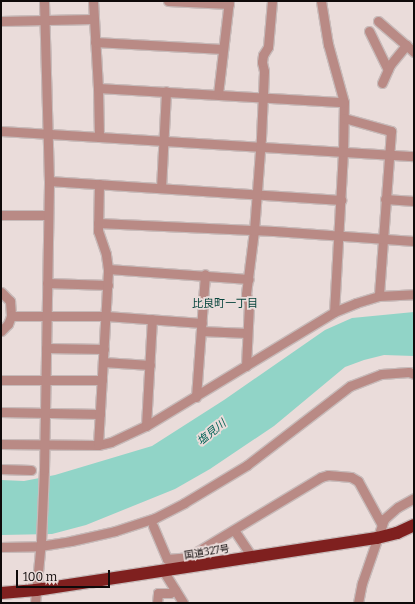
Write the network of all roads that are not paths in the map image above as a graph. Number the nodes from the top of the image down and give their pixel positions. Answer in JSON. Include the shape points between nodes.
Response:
{"nodes":[{"id":1,"x":44,"y":1,"type":"edge"},
{"id":2,"x":93,"y":1,"type":"edge"},
{"id":3,"x":168,"y":1,"type":"edge"},
{"id":4,"x":272,"y":1,"type":"edge"},
{"id":5,"x":321,"y":1,"type":"edge"},
{"id":6,"x":229,"y":3,"type":"edge"},
{"id":7,"x":45,"y":19,"type":"junction"},
{"id":8,"x":93,"y":19,"type":"junction"},
{"id":9,"x":1,"y":21,"type":"edge"},
{"id":10,"x":378,"y":21,"type":"dead end"},
{"id":11,"x":369,"y":31,"type":"dead end"},
{"id":12,"x":94,"y":42,"type":"junction"},
{"id":13,"x":406,"y":45,"type":"junction"},
{"id":14,"x":223,"y":49,"type":"junction"},
{"id":15,"x":414,"y":52,"type":"edge"},
{"id":16,"x":388,"y":70,"type":"junction"},
{"id":17,"x":382,"y":83,"type":"dead end"},
{"id":18,"x":98,"y":88,"type":"junction"},
{"id":19,"x":166,"y":91,"type":"junction"},
{"id":20,"x":218,"y":94,"type":"junction"},
{"id":21,"x":263,"y":97,"type":"junction"},
{"id":22,"x":344,"y":102,"type":"junction"},
{"id":23,"x":344,"y":118,"type":"junction"},
{"id":24,"x":1,"y":131,"type":"edge"},
{"id":25,"x":48,"y":135,"type":"junction"},
{"id":26,"x":98,"y":137,"type":"junction"},
{"id":27,"x":164,"y":142,"type":"junction"},
{"id":28,"x":260,"y":146,"type":"junction"},
{"id":29,"x":343,"y":152,"type":"junction"},
{"id":30,"x":389,"y":154,"type":"junction"},
{"id":31,"x":414,"y":156,"type":"edge"},
{"id":32,"x":49,"y":181,"type":"junction"},
{"id":33,"x":99,"y":184,"type":"junction"},
{"id":34,"x":161,"y":188,"type":"junction"},
{"id":35,"x":256,"y":194,"type":"junction"},
{"id":36,"x":385,"y":199,"type":"junction"},
{"id":37,"x":341,"y":200,"type":"junction"},
{"id":38,"x":414,"y":201,"type":"edge"},
{"id":39,"x":1,"y":215,"type":"edge"},
{"id":40,"x":48,"y":215,"type":"junction"},
{"id":41,"x":98,"y":223,"type":"junction"},
{"id":42,"x":254,"y":232,"type":"junction"},
{"id":43,"x":338,"y":237,"type":"junction"},
{"id":44,"x":382,"y":239,"type":"junction"},
{"id":45,"x":414,"y":241,"type":"edge"},
{"id":46,"x":108,"y":268,"type":"junction"},
{"id":47,"x":205,"y":274,"type":"junction"},
{"id":48,"x":249,"y":279,"type":"junction"},
{"id":49,"x":47,"y":283,"type":"junction"},
{"id":50,"x":108,"y":285,"type":"junction"},
{"id":51,"x":1,"y":292,"type":"edge"},
{"id":52,"x":414,"y":294,"type":"edge"},
{"id":53,"x":379,"y":296,"type":"junction"},
{"id":54,"x":334,"y":312,"type":"junction"},
{"id":55,"x":46,"y":315,"type":"junction"},
{"id":56,"x":11,"y":316,"type":"junction"},
{"id":57,"x":106,"y":316,"type":"junction"},
{"id":58,"x":152,"y":319,"type":"junction"},
{"id":59,"x":202,"y":327,"type":"junction"},
{"id":60,"x":1,"y":331,"type":"edge"},
{"id":61,"x":247,"y":333,"type":"junction"},
{"id":62,"x":46,"y":348,"type":"junction"},
{"id":63,"x":104,"y":349,"type":"junction"},
{"id":64,"x":103,"y":362,"type":"junction"},
{"id":65,"x":150,"y":365,"type":"junction"},
{"id":66,"x":246,"y":366,"type":"junction"},
{"id":67,"x":414,"y":374,"type":"edge"},
{"id":68,"x":1,"y":380,"type":"edge"},
{"id":69,"x":45,"y":380,"type":"junction"},
{"id":70,"x":102,"y":380,"type":"junction"},
{"id":71,"x":196,"y":397,"type":"junction"},
{"id":72,"x":1,"y":412,"type":"edge"},
{"id":73,"x":44,"y":412,"type":"junction"},
{"id":74,"x":100,"y":414,"type":"junction"},
{"id":75,"x":146,"y":426,"type":"junction"},
{"id":76,"x":1,"y":444,"type":"edge"},
{"id":77,"x":43,"y":444,"type":"junction"},
{"id":78,"x":98,"y":445,"type":"junction"},
{"id":79,"x":1,"y":469,"type":"edge"},
{"id":80,"x":31,"y":470,"type":"dead end"},
{"id":81,"x":414,"y":498,"type":"edge"},
{"id":82,"x":382,"y":525,"type":"junction"},
{"id":83,"x":414,"y":525,"type":"edge"},
{"id":84,"x":154,"y":526,"type":"dead end"},
{"id":85,"x":234,"y":530,"type":"junction"},
{"id":86,"x":377,"y":538,"type":"junction"},
{"id":87,"x":41,"y":544,"type":"junction"},
{"id":88,"x":1,"y":547,"type":"edge"},
{"id":89,"x":253,"y":558,"type":"junction"},
{"id":90,"x":164,"y":572,"type":"junction"},
{"id":91,"x":36,"y":590,"type":"junction"},
{"id":92,"x":175,"y":590,"type":"junction"},
{"id":93,"x":1,"y":593,"type":"edge"},
{"id":94,"x":179,"y":602,"type":"edge"},
{"id":95,"x":35,"y":603,"type":"edge"},
{"id":96,"x":157,"y":603,"type":"edge"},
{"id":97,"x":358,"y":603,"type":"edge"}],
"edges":[{"from":1,"to":7,"type":"street"},
{"from":2,"to":8,"type":"street"},
{"from":3,"to":6,"type":"street"},
{"from":4,"to":21,"type":"street","via":[[268,47],[262,62]]},
{"from":5,"to":22,"type":"street","via":[[328,44]]},
{"from":6,"to":14,"type":"street"},
{"from":7,"to":8,"type":"street"},
{"from":7,"to":9,"type":"street"},
{"from":7,"to":25,"type":"street"},
{"from":8,"to":12,"type":"street"},
{"from":10,"to":13,"type":"street"},
{"from":11,"to":16,"type":"street"},
{"from":12,"to":14,"type":"street"},
{"from":12,"to":18,"type":"street"},
{"from":13,"to":15,"type":"street"},
{"from":13,"to":16,"type":"street"},
{"from":14,"to":20,"type":"street"},
{"from":16,"to":17,"type":"street"},
{"from":18,"to":19,"type":"street"},
{"from":18,"to":26,"type":"street"},
{"from":19,"to":20,"type":"street"},
{"from":19,"to":27,"type":"street"},
{"from":20,"to":21,"type":"street"},
{"from":21,"to":22,"type":"street"},
{"from":21,"to":28,"type":"street"},
{"from":22,"to":23,"type":"street"},
{"from":23,"to":29,"type":"street"},
{"from":23,"to":30,"type":"street","via":[[391,131]]},
{"from":24,"to":25,"type":"street"},
{"from":25,"to":26,"type":"street"},
{"from":25,"to":32,"type":"street"},
{"from":26,"to":27,"type":"street"},
{"from":27,"to":28,"type":"street"},
{"from":27,"to":34,"type":"street"},
{"from":28,"to":29,"type":"street"},
{"from":28,"to":35,"type":"street"},
{"from":29,"to":30,"type":"street"},
{"from":29,"to":37,"type":"street"},
{"from":30,"to":31,"type":"street"},
{"from":30,"to":36,"type":"street"},
{"from":32,"to":33,"type":"street"},
{"from":32,"to":40,"type":"street"},
{"from":33,"to":34,"type":"street"},
{"from":33,"to":41,"type":"street"},
{"from":34,"to":35,"type":"street"},
{"from":35,"to":37,"type":"street"},
{"from":35,"to":42,"type":"street"},
{"from":36,"to":38,"type":"street"},
{"from":36,"to":44,"type":"street"},
{"from":37,"to":43,"type":"street"},
{"from":39,"to":40,"type":"street"},
{"from":40,"to":49,"type":"street"},
{"from":41,"to":42,"type":"street"},
{"from":41,"to":46,"type":"street"},
{"from":42,"to":43,"type":"street","via":[[274,231]]},
{"from":42,"to":48,"type":"street"},
{"from":43,"to":44,"type":"street"},
{"from":43,"to":54,"type":"street"},
{"from":44,"to":45,"type":"street"},
{"from":44,"to":53,"type":"street"},
{"from":46,"to":47,"type":"street"},
{"from":46,"to":50,"type":"street"},
{"from":47,"to":48,"type":"street"},
{"from":47,"to":59,"type":"street"},
{"from":48,"to":61,"type":"street","via":[[246,294],[249,304]]},
{"from":49,"to":50,"type":"street"},
{"from":49,"to":55,"type":"street"},
{"from":50,"to":57,"type":"street"},
{"from":51,"to":56,"type":"street","via":[[10,301]]},
{"from":52,"to":53,"type":"street"},
{"from":53,"to":54,"type":"street"},
{"from":54,"to":66,"type":"street"},
{"from":55,"to":56,"type":"street"},
{"from":55,"to":57,"type":"street"},
{"from":55,"to":62,"type":"street"},
{"from":56,"to":60,"type":"street"},
{"from":57,"to":58,"type":"street"},
{"from":57,"to":63,"type":"street"},
{"from":58,"to":59,"type":"street"},
{"from":58,"to":65,"type":"street"},
{"from":59,"to":61,"type":"street"},
{"from":59,"to":71,"type":"street"},
{"from":61,"to":66,"type":"street"},
{"from":62,"to":63,"type":"street"},
{"from":62,"to":69,"type":"street"},
{"from":63,"to":64,"type":"street"},
{"from":64,"to":65,"type":"street"},
{"from":64,"to":70,"type":"street"},
{"from":65,"to":75,"type":"street"},
{"from":66,"to":71,"type":"street"},
{"from":67,"to":87,"type":"street","via":[[381,374],[350,386],[247,464],[155,518],[115,531]]},
{"from":68,"to":69,"type":"street"},
{"from":69,"to":70,"type":"street"},
{"from":69,"to":73,"type":"street"},
{"from":70,"to":74,"type":"street"},
{"from":71,"to":75,"type":"street"},
{"from":72,"to":73,"type":"street"},
{"from":73,"to":74,"type":"street"},
{"from":73,"to":77,"type":"street"},
{"from":74,"to":78,"type":"street"},
{"from":75,"to":78,"type":"street"},
{"from":76,"to":77,"type":"street"},
{"from":77,"to":78,"type":"street"},
{"from":77,"to":87,"type":"street"},
{"from":79,"to":80,"type":"street"},
{"from":81,"to":82,"type":"street","via":[[398,507],[384,519]]},
{"from":82,"to":85,"type":"street","via":[[358,481],[351,477],[328,475]]},
{"from":82,"to":86,"type":"street"},
{"from":83,"to":86,"type":"highway","name":"国道327号","via":[[397,534]]},
{"from":84,"to":85,"type":"street","via":[[167,559],[188,557]]},
{"from":85,"to":89,"type":"street"},
{"from":86,"to":89,"type":"highway","name":"国道327号"},
{"from":86,"to":97,"type":"street"},
{"from":87,"to":88,"type":"street"},
{"from":87,"to":91,"type":"street"},
{"from":89,"to":90,"type":"highway","name":"国道327号"},
{"from":90,"to":91,"type":"highway","name":"国道327号"},
{"from":90,"to":92,"type":"street"},
{"from":91,"to":93,"type":"highway","name":"国道327号"},
{"from":91,"to":95,"type":"street"},
{"from":92,"to":94,"type":"street"},
{"from":92,"to":96,"type":"street","via":[[170,593],[158,593]]}]}
